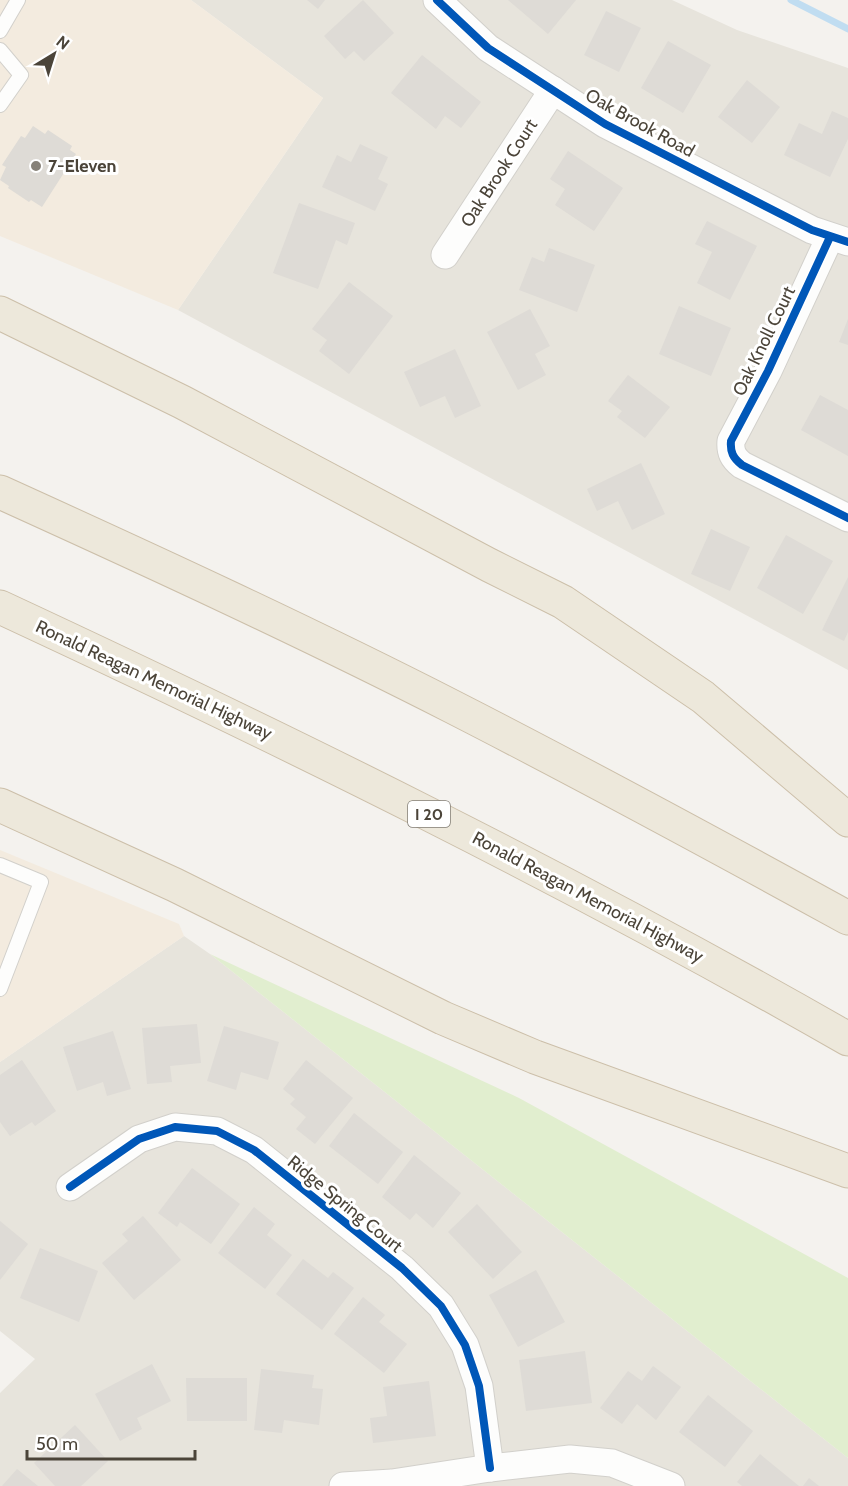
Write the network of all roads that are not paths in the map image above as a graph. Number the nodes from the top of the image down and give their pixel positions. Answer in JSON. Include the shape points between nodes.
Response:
{"nodes":[{"id":1,"x":18,"y":0,"type":"edge"},
{"id":2,"x":437,"y":0,"type":"edge"},
{"id":3,"x":0,"y":31,"type":"edge"},
{"id":4,"x":0,"y":50,"type":"edge"},
{"id":5,"x":553,"y":90,"type":"junction"},
{"id":6,"x":0,"y":105,"type":"edge"},
{"id":7,"x":839,"y":239,"type":"edge"},
{"id":8,"x":445,"y":255,"type":"dead end"},
{"id":9,"x":0,"y":313,"type":"edge"},
{"id":10,"x":0,"y":337,"type":"edge"},
{"id":11,"x":182,"y":402,"type":"junction"},
{"id":12,"x":0,"y":492,"type":"edge"},
{"id":13,"x":848,"y":518,"type":"edge"},
{"id":14,"x":0,"y":607,"type":"edge"},
{"id":15,"x":0,"y":805,"type":"edge"},
{"id":16,"x":848,"y":820,"type":"edge"},
{"id":17,"x":0,"y":865,"type":"edge"},
{"id":18,"x":848,"y":918,"type":"edge"},
{"id":19,"x":0,"y":989,"type":"edge"},
{"id":20,"x":848,"y":1039,"type":"edge"},
{"id":21,"x":848,"y":1171,"type":"edge"},
{"id":22,"x":70,"y":1187,"type":"dead end"},
{"id":23,"x":490,"y":1468,"type":"junction"},
{"id":24,"x":343,"y":1486,"type":"edge"},
{"id":25,"x":671,"y":1486,"type":"edge"}],
"edges":[{"from":1,"to":3,"type":"lane"},
{"from":2,"to":5,"type":"street","name":"Oak Brook Road","via":[[488,48]]},
{"from":4,"to":6,"type":"lane","via":[[21,75]]},
{"from":5,"to":7,"type":"street","name":"Oak Brook Road","via":[[605,124],[812,230]]},
{"from":5,"to":8,"type":"street","name":"Oak Brook Court"},
{"from":7,"to":13,"type":"street","name":"Oak Knoll Court","via":[[730,448],[734,459],[742,465]]},
{"from":9,"to":11,"type":"highway"},
{"from":10,"to":11,"type":"highway","via":[[134,394]]},
{"from":11,"to":16,"type":"highway","via":[[563,602],[703,697]]},
{"from":12,"to":18,"type":"highway","via":[[163,566],[450,706]]},
{"from":14,"to":20,"type":"highway","name":"Ronald Reagan Memorial Highway","number":"I 20","via":[[467,833]]},
{"from":15,"to":21,"type":"highway","via":[[175,885],[453,1022],[535,1057]]},
{"from":17,"to":19,"type":"lane","via":[[40,882]]},
{"from":22,"to":23,"type":"street","name":"Ridge Spring Court","via":[[139,1139],[175,1127],[217,1131],[254,1150],[402,1268],[441,1306],[465,1345],[479,1386]]},
{"from":23,"to":24,"type":"street"},
{"from":23,"to":25,"type":"street","via":[[570,1459],[612,1463]]}]}
